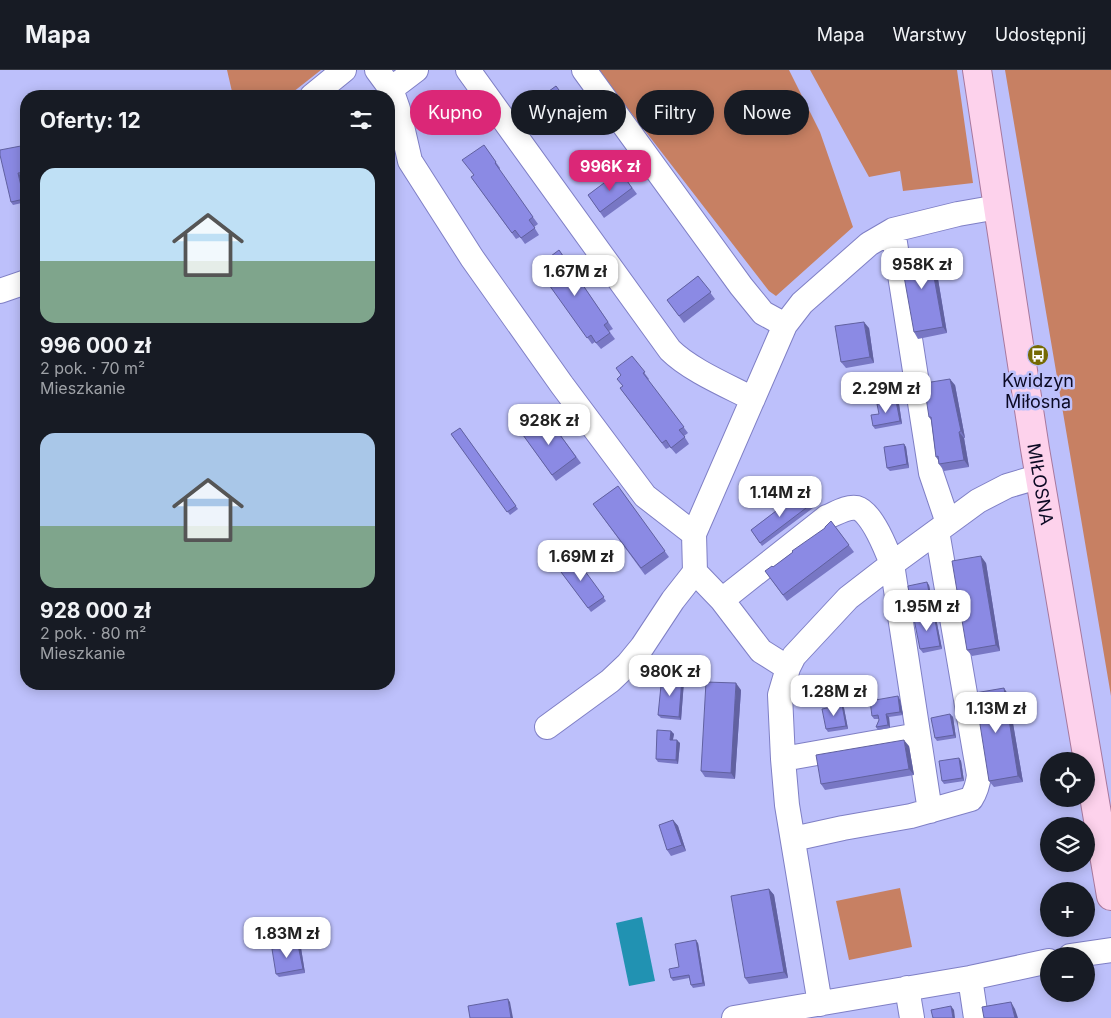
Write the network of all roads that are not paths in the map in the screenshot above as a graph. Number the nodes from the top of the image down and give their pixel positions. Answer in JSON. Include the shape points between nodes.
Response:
{"nodes":[{"id":1,"x":344,"y":70,"type":"edge"},
{"id":2,"x":377,"y":70,"type":"edge"},
{"id":3,"x":416,"y":70,"type":"edge"},
{"id":4,"x":468,"y":70,"type":"edge"},
{"id":5,"x":584,"y":70,"type":"edge"},
{"id":6,"x":977,"y":70,"type":"edge"},
{"id":7,"x":391,"y":89,"type":"joint"},
{"id":8,"x":319,"y":90,"type":"edge"},
{"id":9,"x":395,"y":100,"type":"edge"},
{"id":10,"x":998,"y":207,"type":"junction"},
{"id":11,"x":893,"y":230,"type":"junction"},
{"id":12,"x":20,"y":284,"type":"edge"},
{"id":13,"x":0,"y":291,"type":"edge"},
{"id":14,"x":785,"y":325,"type":"junction"},
{"id":15,"x":753,"y":399,"type":"junction"},
{"id":16,"x":1041,"y":476,"type":"junction"},
{"id":17,"x":943,"y":527,"type":"junction"},
{"id":18,"x":694,"y":534,"type":"junction"},
{"id":19,"x":892,"y":564,"type":"junction"},
{"id":20,"x":694,"y":572,"type":"junction"},
{"id":21,"x":722,"y":600,"type":"junction"},
{"id":22,"x":788,"y":668,"type":"junction"},
{"id":23,"x":547,"y":727,"type":"dead end"},
{"id":24,"x":918,"y":735,"type":"junction"},
{"id":25,"x":783,"y":759,"type":"junction"},
{"id":26,"x":930,"y":811,"type":"junction"},
{"id":27,"x":793,"y":839,"type":"junction"},
{"id":28,"x":1111,"y":896,"type":"edge"},
{"id":29,"x":1111,"y":950,"type":"edge"},
{"id":30,"x":1095,"y":952,"type":"edge"},
{"id":31,"x":1040,"y":963,"type":"edge"},
{"id":32,"x":970,"y":978,"type":"junction"},
{"id":33,"x":907,"y":988,"type":"junction"},
{"id":34,"x":820,"y":1004,"type":"junction"},
{"id":35,"x":738,"y":1018,"type":"edge"},
{"id":36,"x":912,"y":1018,"type":"edge"},
{"id":37,"x":976,"y":1018,"type":"edge"}],
"edges":[{"from":1,"to":8,"type":"street"},
{"from":2,"to":7,"type":"street"},
{"from":3,"to":7,"type":"street"},
{"from":4,"to":15,"type":"street","via":[[670,350]]},
{"from":5,"to":14,"type":"street","via":[[741,286],[764,313]]},
{"from":6,"to":10,"type":"main road","name":"MIŁOSNA"},
{"from":9,"to":18,"type":"street","via":[[410,161],[472,258],[645,496]]},
{"from":10,"to":11,"type":"street"},
{"from":10,"to":16,"type":"main road","name":"MIŁOSNA"},
{"from":11,"to":14,"type":"street","via":[[869,244],[802,303]]},
{"from":11,"to":17,"type":"street","via":[[931,473]]},
{"from":12,"to":13,"type":"street"},
{"from":14,"to":15,"type":"street"},
{"from":15,"to":18,"type":"street"},
{"from":16,"to":17,"type":"street","via":[[1007,486],[978,501]]},
{"from":16,"to":28,"type":"main road","name":"MIŁOSNA"},
{"from":17,"to":19,"type":"street"},
{"from":17,"to":26,"type":"street","via":[[979,775],[971,799]]},
{"from":18,"to":20,"type":"street"},
{"from":19,"to":21,"type":"street","via":[[884,543],[865,513],[857,508],[846,509],[827,517]]},
{"from":19,"to":22,"type":"street","via":[[848,598],[794,656]]},
{"from":19,"to":24,"type":"street"},
{"from":20,"to":21,"type":"street"},
{"from":20,"to":23,"type":"street","via":[[628,664]]},
{"from":21,"to":22,"type":"street","via":[[761,651]]},
{"from":22,"to":25,"type":"street","via":[[780,695]]},
{"from":24,"to":25,"type":"street"},
{"from":24,"to":26,"type":"street"},
{"from":25,"to":27,"type":"street"},
{"from":26,"to":27,"type":"street"},
{"from":27,"to":34,"type":"street"},
{"from":29,"to":30,"type":"street"},
{"from":31,"to":32,"type":"street"},
{"from":32,"to":33,"type":"street"},
{"from":32,"to":37,"type":"street"},
{"from":33,"to":34,"type":"street"},
{"from":33,"to":36,"type":"street"},
{"from":34,"to":35,"type":"street"}]}
